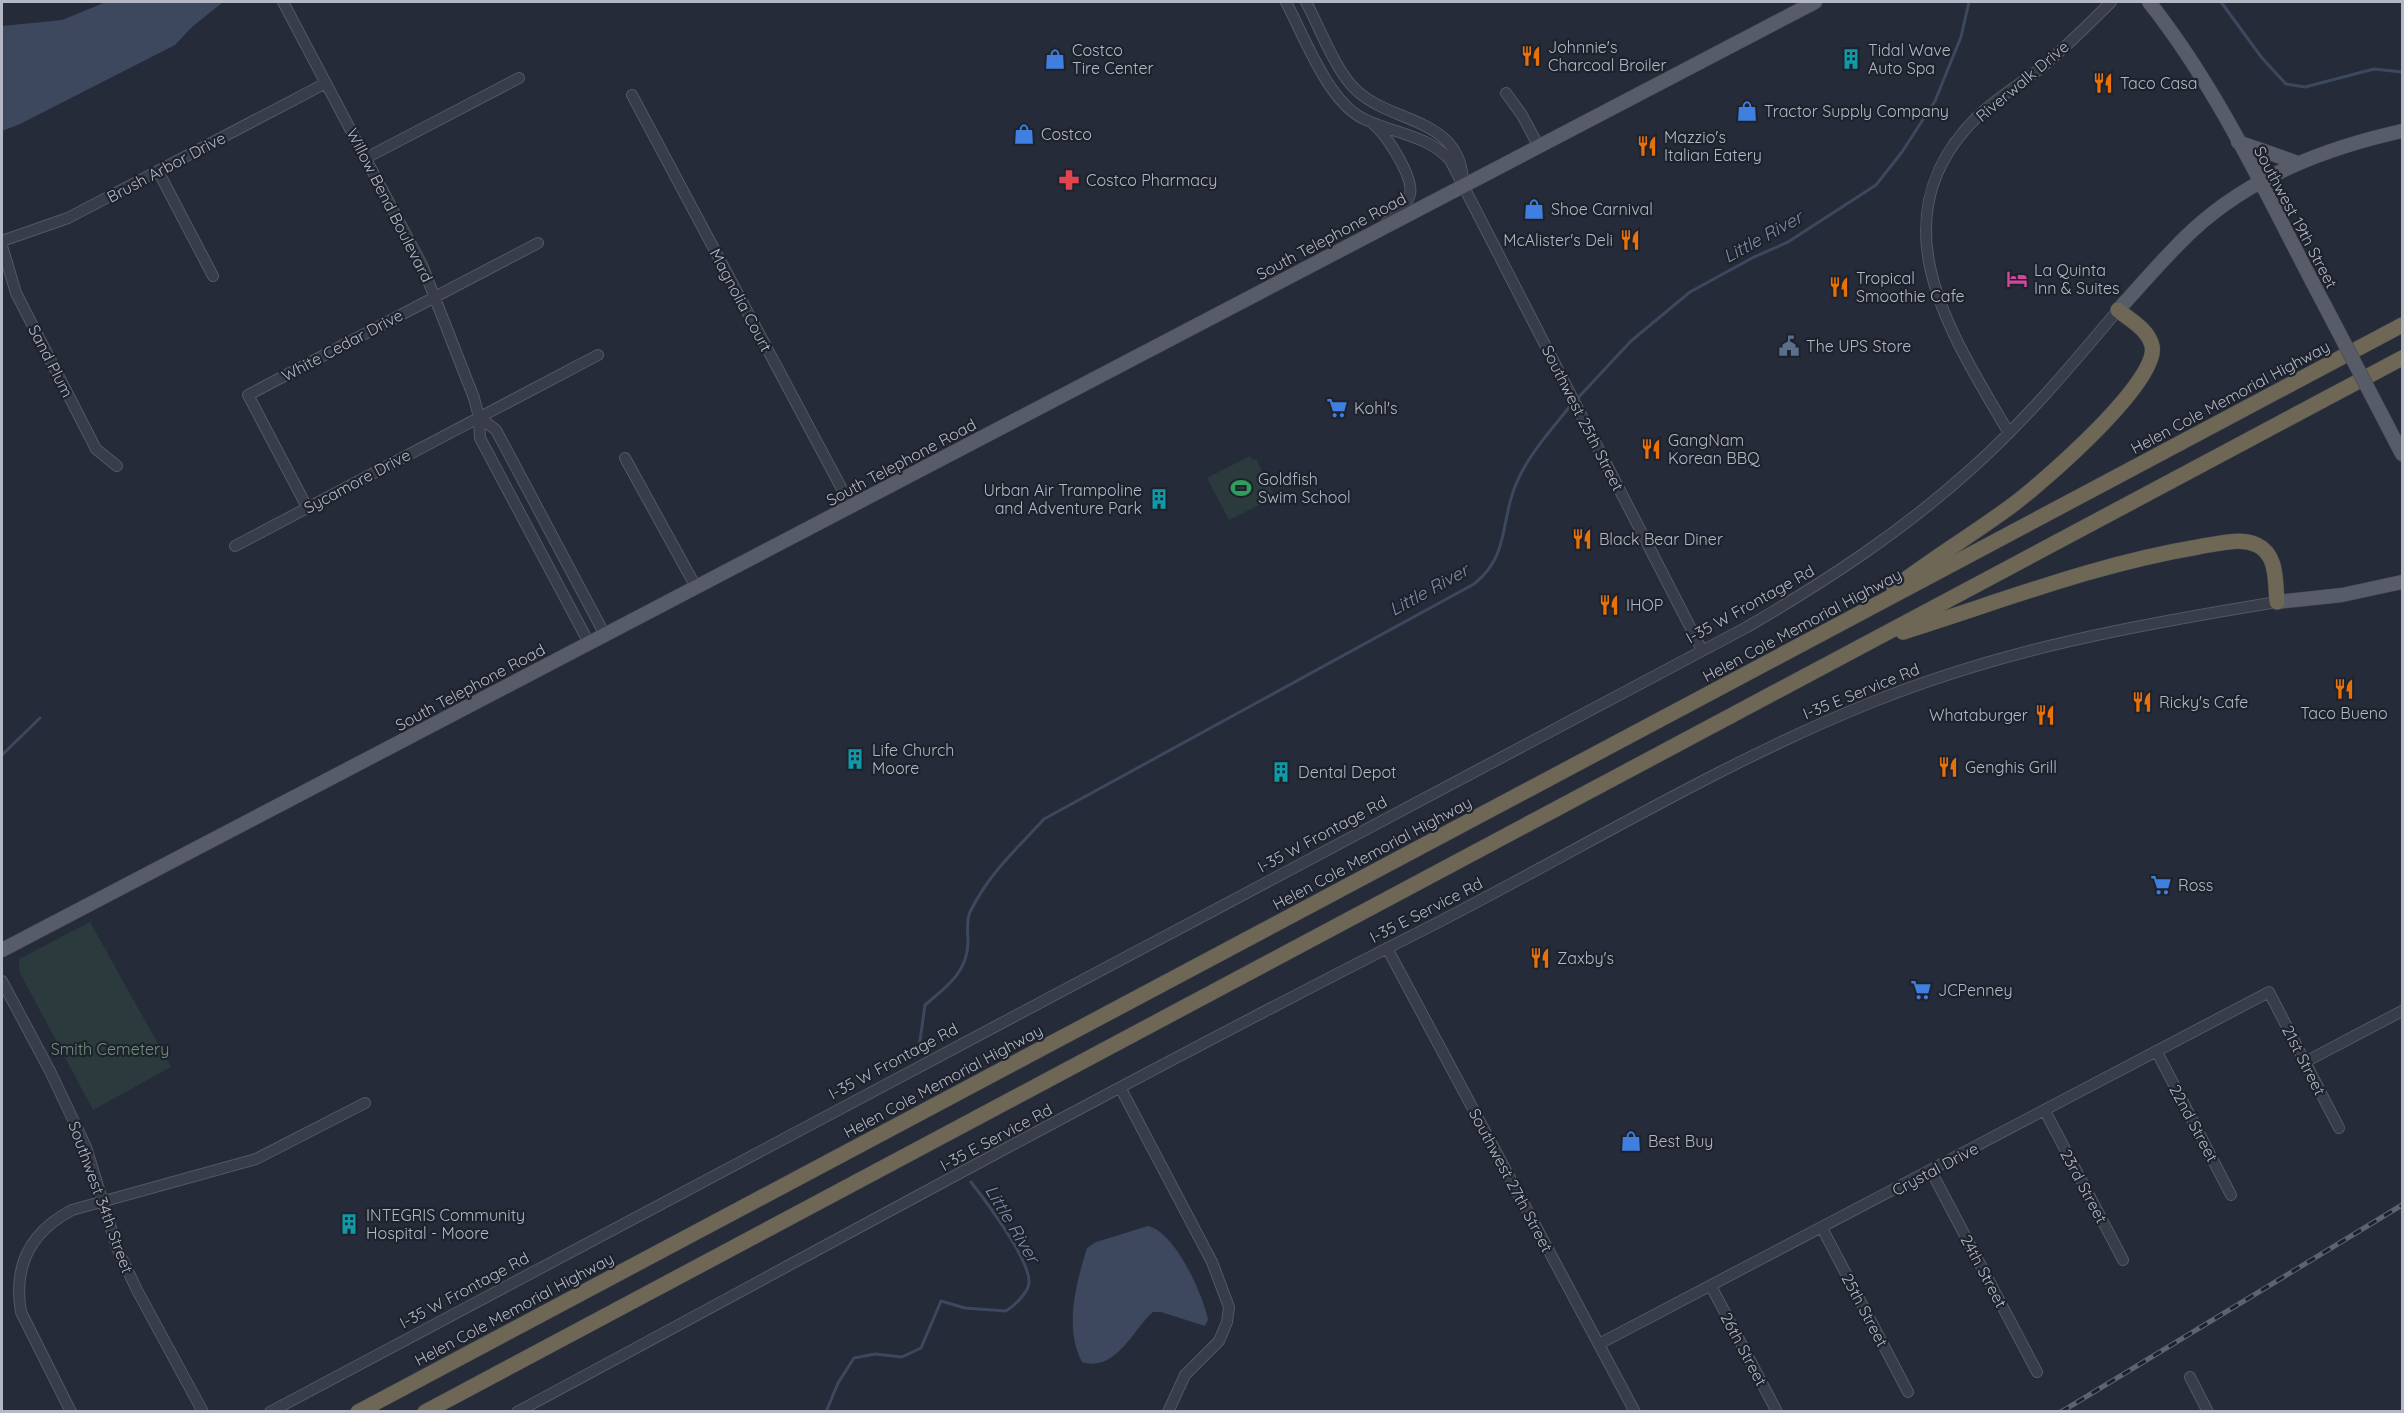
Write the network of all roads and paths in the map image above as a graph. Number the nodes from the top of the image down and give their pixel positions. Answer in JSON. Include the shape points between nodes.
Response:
{"nodes":[{"id":1,"x":283,"y":2,"type":"edge"},
{"id":2,"x":1286,"y":2,"type":"edge"},
{"id":3,"x":1306,"y":2,"type":"edge"},
{"id":4,"x":1815,"y":2,"type":"edge"},
{"id":5,"x":2111,"y":2,"type":"edge"},
{"id":6,"x":2149,"y":2,"type":"edge"},
{"id":7,"x":519,"y":78,"type":"dead end"},
{"id":8,"x":326,"y":83,"type":"junction"},
{"id":9,"x":1506,"y":93,"type":"dead end"},
{"id":10,"x":632,"y":95,"type":"dead end"},
{"id":11,"x":1368,"y":120,"type":"junction"},
{"id":12,"x":2403,"y":131,"type":"edge"},
{"id":13,"x":2238,"y":142,"type":"junction"},
{"id":14,"x":1539,"y":147,"type":"junction"},
{"id":15,"x":366,"y":158,"type":"junction"},
{"id":16,"x":2298,"y":163,"type":"junction"},
{"id":17,"x":158,"y":171,"type":"junction"},
{"id":18,"x":2259,"y":182,"type":"junction"},
{"id":19,"x":1463,"y":186,"type":"junction"},
{"id":20,"x":1381,"y":229,"type":"junction"},
{"id":21,"x":2,"y":241,"type":"edge"},
{"id":22,"x":538,"y":243,"type":"dead end"},
{"id":23,"x":2,"y":246,"type":"edge"},
{"id":24,"x":213,"y":276,"type":"dead end"},
{"id":25,"x":435,"y":296,"type":"junction"},
{"id":26,"x":2118,"y":310,"type":"junction"},
{"id":27,"x":2403,"y":326,"type":"edge"},
{"id":28,"x":598,"y":355,"type":"dead end"},
{"id":29,"x":2403,"y":358,"type":"edge"},
{"id":30,"x":479,"y":417,"type":"junction"},
{"id":31,"x":2009,"y":433,"type":"junction"},
{"id":32,"x":2403,"y":454,"type":"edge"},
{"id":33,"x":625,"y":458,"type":"dead end"},
{"id":34,"x":117,"y":466,"type":"dead end"},
{"id":35,"x":851,"y":506,"type":"junction"},
{"id":36,"x":307,"y":507,"type":"junction"},
{"id":37,"x":235,"y":546,"type":"dead end"},
{"id":38,"x":2403,"y":582,"type":"edge"},
{"id":39,"x":696,"y":587,"type":"junction"},
{"id":40,"x":2277,"y":602,"type":"junction"},
{"id":41,"x":1855,"y":617,"type":"junction"},
{"id":42,"x":605,"y":635,"type":"junction"},
{"id":43,"x":1869,"y":642,"type":"junction"},
{"id":44,"x":589,"y":643,"type":"junction"},
{"id":45,"x":1702,"y":651,"type":"junction"},
{"id":46,"x":1388,"y":948,"type":"junction"},
{"id":47,"x":2,"y":950,"type":"edge"},
{"id":48,"x":2,"y":981,"type":"edge"},
{"id":49,"x":2270,"y":992,"type":"joint"},
{"id":50,"x":2403,"y":1011,"type":"edge"},
{"id":51,"x":2157,"y":1053,"type":"junction"},
{"id":52,"x":2305,"y":1062,"type":"junction"},
{"id":53,"x":1121,"y":1089,"type":"junction"},
{"id":54,"x":365,"y":1103,"type":"dead end"},
{"id":55,"x":2045,"y":1111,"type":"junction"},
{"id":56,"x":2339,"y":1128,"type":"dead end"},
{"id":57,"x":1931,"y":1171,"type":"junction"},
{"id":58,"x":2231,"y":1195,"type":"dead end"},
{"id":59,"x":102,"y":1200,"type":"junction"},
{"id":60,"x":1822,"y":1228,"type":"junction"},
{"id":61,"x":2123,"y":1260,"type":"dead end"},
{"id":62,"x":1711,"y":1286,"type":"junction"},
{"id":63,"x":1599,"y":1344,"type":"junction"},
{"id":64,"x":2037,"y":1372,"type":"dead end"},
{"id":65,"x":2190,"y":1377,"type":"dead end"},
{"id":66,"x":1908,"y":1392,"type":"dead end"},
{"id":67,"x":201,"y":1408,"type":"edge"},
{"id":68,"x":71,"y":1412,"type":"edge"},
{"id":69,"x":270,"y":1412,"type":"edge"},
{"id":70,"x":358,"y":1412,"type":"edge"},
{"id":71,"x":424,"y":1412,"type":"edge"},
{"id":72,"x":517,"y":1412,"type":"edge"},
{"id":73,"x":1168,"y":1412,"type":"edge"},
{"id":74,"x":1635,"y":1412,"type":"edge"},
{"id":75,"x":1777,"y":1412,"type":"edge"},
{"id":76,"x":2208,"y":1412,"type":"edge"}],
"edges":[{"from":1,"to":8,"type":"street","name":"Willow Bend Boulevard"},
{"from":2,"to":11,"type":"street","via":[[1336,95],[1354,113]]},
{"from":3,"to":19,"type":"street","via":[[1349,81],[1368,99],[1440,134],[1462,167]]},
{"from":4,"to":14,"type":"main road","name":"South Telephone Road"},
{"from":5,"to":31,"type":"street","name":"Riverwalk Drive","via":[[2043,66],[1978,116],[1945,159],[1930,194],[1924,227],[1930,271],[1955,333]]},
{"from":6,"to":13,"type":"main road","name":"Southwest 19th Street","via":[[2186,49]]},
{"from":7,"to":15,"type":"street"},
{"from":8,"to":15,"type":"street","name":"Willow Bend Boulevard"},
{"from":8,"to":17,"type":"street","name":"Brush Arbor Drive"},
{"from":9,"to":14,"type":"street"},
{"from":10,"to":35,"type":"street","name":"Magnolia Court"},
{"from":11,"to":19,"type":"street","via":[[1440,149]]},
{"from":11,"to":20,"type":"street","via":[[1393,150],[1408,177],[1410,193]]},
{"from":12,"to":16,"type":"main road","name":"I-35 W Frontage Rd","via":[[2350,144]]},
{"from":13,"to":16,"type":"main road"},
{"from":13,"to":18,"type":"main road","name":"Southwest 19th Street"},
{"from":14,"to":19,"type":"main road","name":"South Telephone Road"},
{"from":15,"to":25,"type":"street","name":"Willow Bend Boulevard"},
{"from":16,"to":18,"type":"main road","name":"I-35 W Frontage Rd"},
{"from":17,"to":21,"type":"street","name":"Brush Arbor Drive","via":[[68,218]]},
{"from":17,"to":24,"type":"street"},
{"from":18,"to":26,"type":"main road","name":"I-35 W Frontage Rd","via":[[2193,231]]},
{"from":18,"to":32,"type":"main road","name":"Southwest 19th Street","bridge":true},
{"from":19,"to":20,"type":"main road","name":"South Telephone Road"},
{"from":19,"to":45,"type":"street","name":"Southwest 25th Street"},
{"from":20,"to":35,"type":"main road","name":"South Telephone Road"},
{"from":22,"to":25,"type":"street","name":"White Cedar Drive"},
{"from":23,"to":34,"type":"street","name":"Sand Plum","via":[[16,293],[96,449]]},
{"from":25,"to":30,"type":"street","name":"Willow Bend Boulevard"},
{"from":25,"to":36,"type":"street","name":"White Cedar Drive","via":[[248,395]]},
{"from":26,"to":31,"type":"street","name":"I-35 W Frontage Rd"},
{"from":26,"to":41,"type":"highway","via":[[2143,330],[2152,345],[2150,363],[2136,386],[2081,446],[2014,504]]},
{"from":27,"to":41,"type":"highway","name":"Helen Cole Memorial Highway"},
{"from":28,"to":30,"type":"street","name":"Sycamore Drive"},
{"from":29,"to":43,"type":"highway"},
{"from":30,"to":36,"type":"street","name":"Sycamore Drive"},
{"from":30,"to":42,"type":"street","name":"Willow Bend Boulevard","via":[[496,429]]},
{"from":30,"to":44,"type":"street","name":"Willow Bend Boulevard","via":[[480,438]]},
{"from":31,"to":45,"type":"street","name":"I-35 W Frontage Rd","via":[[1970,470],[1868,552]]},
{"from":33,"to":39,"type":"street"},
{"from":35,"to":39,"type":"main road","name":"South Telephone Road"},
{"from":36,"to":37,"type":"street","name":"Sycamore Drive"},
{"from":38,"to":40,"type":"main road","name":"I-35 E Service Rd","via":[[2342,595]]},
{"from":39,"to":42,"type":"main road","name":"South Telephone Road"},
{"from":40,"to":43,"type":"highway","via":[[2274,568],[2268,554],[2249,543],[2225,543],[2120,562]]},
{"from":40,"to":46,"type":"street","name":"I-35 E Service Rd","via":[[2072,638],[1950,674],[1870,703],[1772,747]]},
{"from":41,"to":70,"type":"highway","name":"Helen Cole Memorial Highway"},
{"from":42,"to":44,"type":"main road","name":"South Telephone Road"},
{"from":43,"to":71,"type":"highway"},
{"from":44,"to":47,"type":"main road","name":"South Telephone Road"},
{"from":45,"to":69,"type":"street","name":"I-35 W Frontage Rd"},
{"from":46,"to":53,"type":"street","name":"I-35 E Service Rd"},
{"from":46,"to":63,"type":"street","name":"Southwest 27th Street"},
{"from":48,"to":59,"type":"street","name":"Southwest 34th Street","via":[[86,1147]]},
{"from":49,"to":51,"type":"street","name":"Crystal Drive"},
{"from":49,"to":52,"type":"street","name":"21st Street"},
{"from":50,"to":52,"type":"street"},
{"from":51,"to":55,"type":"street","name":"Crystal Drive"},
{"from":51,"to":58,"type":"street","name":"22nd Street"},
{"from":52,"to":56,"type":"street","name":"21st Street"},
{"from":53,"to":72,"type":"street","name":"I-35 E Service Rd"},
{"from":53,"to":73,"type":"street","via":[[1212,1262],[1229,1307],[1219,1341],[1185,1375]]},
{"from":54,"to":59,"type":"street","via":[[256,1159]]},
{"from":55,"to":57,"type":"street","name":"Crystal Drive"},
{"from":55,"to":61,"type":"street","name":"23rd Street"},
{"from":57,"to":60,"type":"street","name":"Crystal Drive"},
{"from":57,"to":64,"type":"street","name":"24th Street"},
{"from":59,"to":67,"type":"street","name":"Southwest 34th Street","via":[[117,1248]]},
{"from":59,"to":68,"type":"street","via":[[51,1221],[36,1237],[21,1270],[21,1312]]},
{"from":60,"to":62,"type":"street","name":"Crystal Drive"},
{"from":60,"to":66,"type":"street","name":"25th Street"},
{"from":62,"to":63,"type":"street","name":"Crystal Drive"},
{"from":62,"to":75,"type":"street","name":"26th Street"},
{"from":63,"to":74,"type":"street","name":"Southwest 27th Street"},
{"from":65,"to":76,"type":"street"}]}
